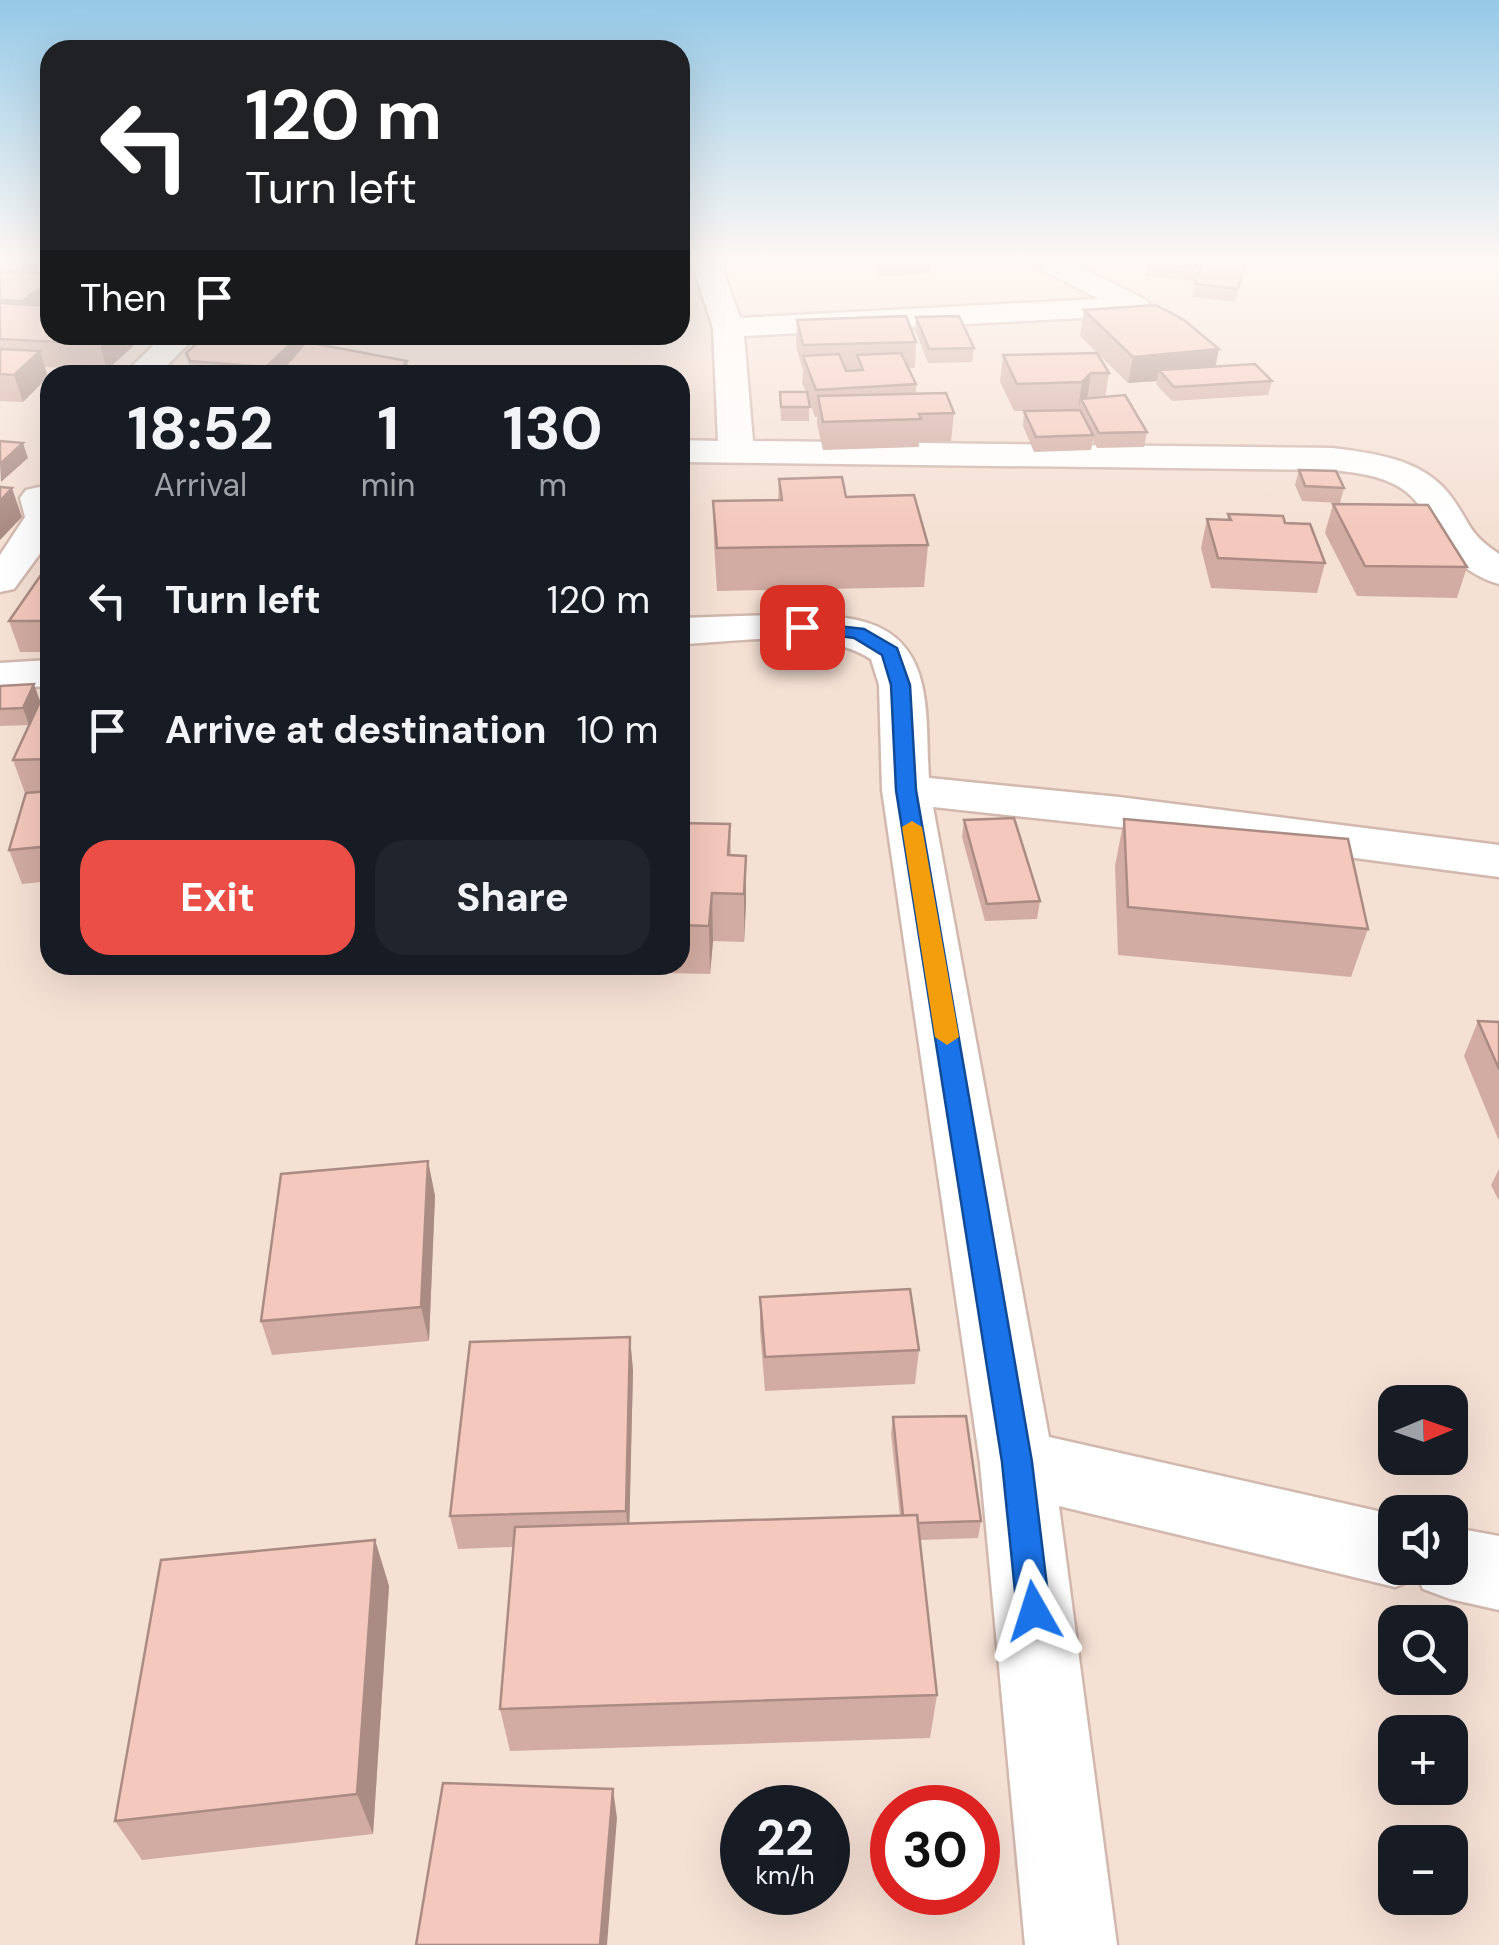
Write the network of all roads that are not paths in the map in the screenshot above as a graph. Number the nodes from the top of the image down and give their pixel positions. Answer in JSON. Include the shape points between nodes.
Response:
{"nodes":[{"id":1,"x":168,"y":348,"type":"edge"},
{"id":2,"x":729,"y":348,"type":"edge"},
{"id":3,"x":149,"y":365,"type":"edge"},
{"id":4,"x":690,"y":451,"type":"edge"},
{"id":5,"x":736,"y":451,"type":"junction"},
{"id":6,"x":40,"y":471,"type":"edge"},
{"id":7,"x":25,"y":496,"type":"edge"},
{"id":8,"x":40,"y":523,"type":"edge"},
{"id":9,"x":1499,"y":572,"type":"edge"},
{"id":10,"x":0,"y":580,"type":"edge"},
{"id":11,"x":690,"y":631,"type":"edge"},
{"id":12,"x":40,"y":674,"type":"edge"},
{"id":13,"x":0,"y":676,"type":"edge"},
{"id":14,"x":906,"y":790,"type":"junction"},
{"id":15,"x":1499,"y":860,"type":"edge"},
{"id":16,"x":1017,"y":1462,"type":"junction"},
{"id":17,"x":1378,"y":1547,"type":"edge"},
{"id":18,"x":1468,"y":1567,"type":"edge"},
{"id":19,"x":1499,"y":1573,"type":"edge"},
{"id":20,"x":1071,"y":1945,"type":"edge"}],
"edges":[{"from":1,"to":3,"type":"street"},
{"from":2,"to":5,"type":"street"},
{"from":4,"to":5,"type":"street"},
{"from":5,"to":9,"type":"street","via":[[1332,459],[1377,465],[1432,497],[1448,530]]},
{"from":6,"to":7,"type":"street"},
{"from":8,"to":10,"type":"street"},
{"from":11,"to":14,"type":"street","via":[[802,627],[858,633],[890,652],[900,685]]},
{"from":12,"to":13,"type":"street"},
{"from":14,"to":15,"type":"street"},
{"from":14,"to":16,"type":"street"},
{"from":16,"to":17,"type":"street"},
{"from":16,"to":20,"type":"street"},
{"from":18,"to":19,"type":"street"}]}
